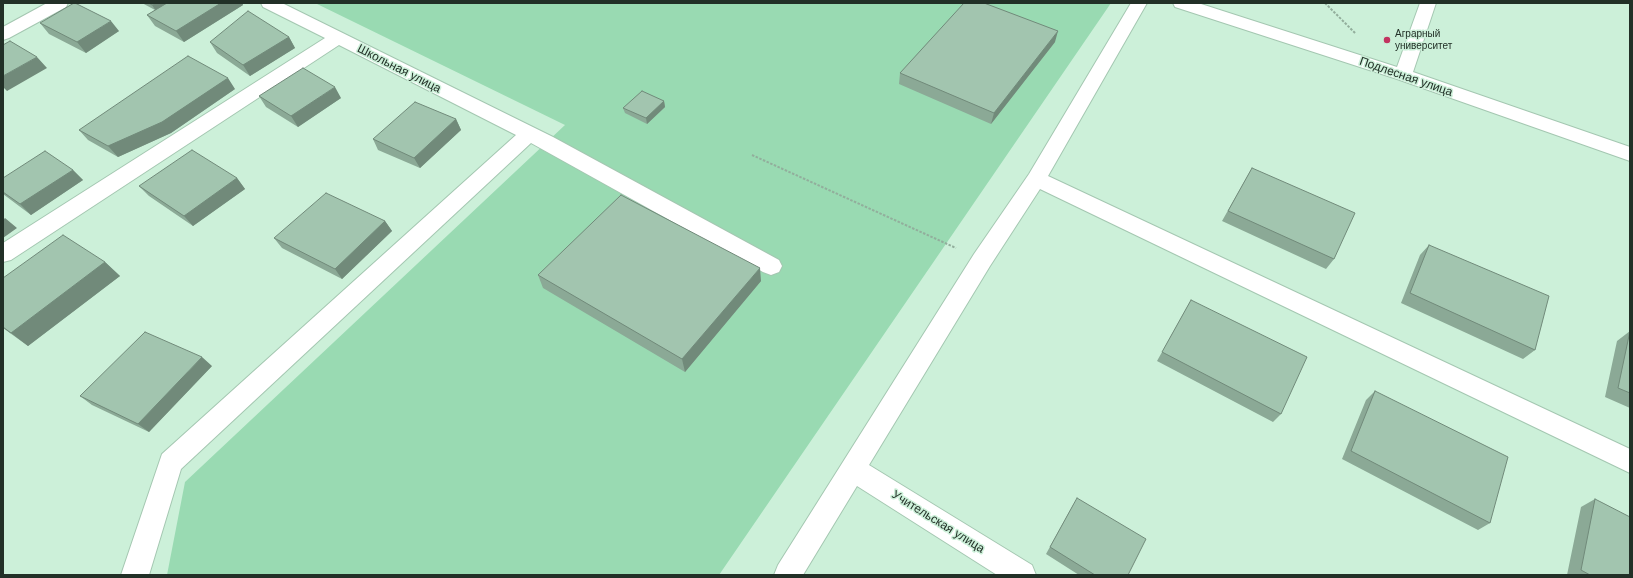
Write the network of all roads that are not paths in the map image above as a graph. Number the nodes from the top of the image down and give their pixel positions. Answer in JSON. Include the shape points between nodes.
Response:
{"nodes":[{"id":1,"x":60,"y":3,"type":"edge"},
{"id":2,"x":269,"y":3,"type":"edge"},
{"id":3,"x":1139,"y":3,"type":"edge"},
{"id":4,"x":1181,"y":3,"type":"edge"},
{"id":5,"x":1428,"y":3,"type":"edge"},
{"id":6,"x":3,"y":34,"type":"edge"},
{"id":7,"x":337,"y":38,"type":"junction"},
{"id":8,"x":1403,"y":75,"type":"junction"},
{"id":9,"x":529,"y":134,"type":"junction"},
{"id":10,"x":1630,"y":154,"type":"edge"},
{"id":11,"x":1036,"y":179,"type":"junction"},
{"id":12,"x":3,"y":254,"type":"edge"},
{"id":13,"x":771,"y":266,"type":"dead end"},
{"id":14,"x":1630,"y":461,"type":"edge"},
{"id":15,"x":853,"y":469,"type":"junction"},
{"id":16,"x":135,"y":575,"type":"edge"},
{"id":17,"x":788,"y":575,"type":"edge"},
{"id":18,"x":1022,"y":575,"type":"edge"}],
"edges":[{"from":1,"to":6,"type":"street"},
{"from":2,"to":7,"type":"street","name":"Школьная улица"},
{"from":3,"to":11,"type":"street"},
{"from":4,"to":8,"type":"street","name":"Подлесная улица"},
{"from":5,"to":8,"type":"street"},
{"from":7,"to":9,"type":"street","name":"Школьная улица"},
{"from":7,"to":12,"type":"street"},
{"from":8,"to":10,"type":"street","name":"Подлесная улица"},
{"from":9,"to":13,"type":"street","name":"Школьная улица"},
{"from":9,"to":16,"type":"street","via":[[172,462]]},
{"from":11,"to":14,"type":"street"},
{"from":11,"to":15,"type":"street","via":[[982,260]]},
{"from":15,"to":17,"type":"street"},
{"from":15,"to":18,"type":"street","name":"Учительская улица"}]}
